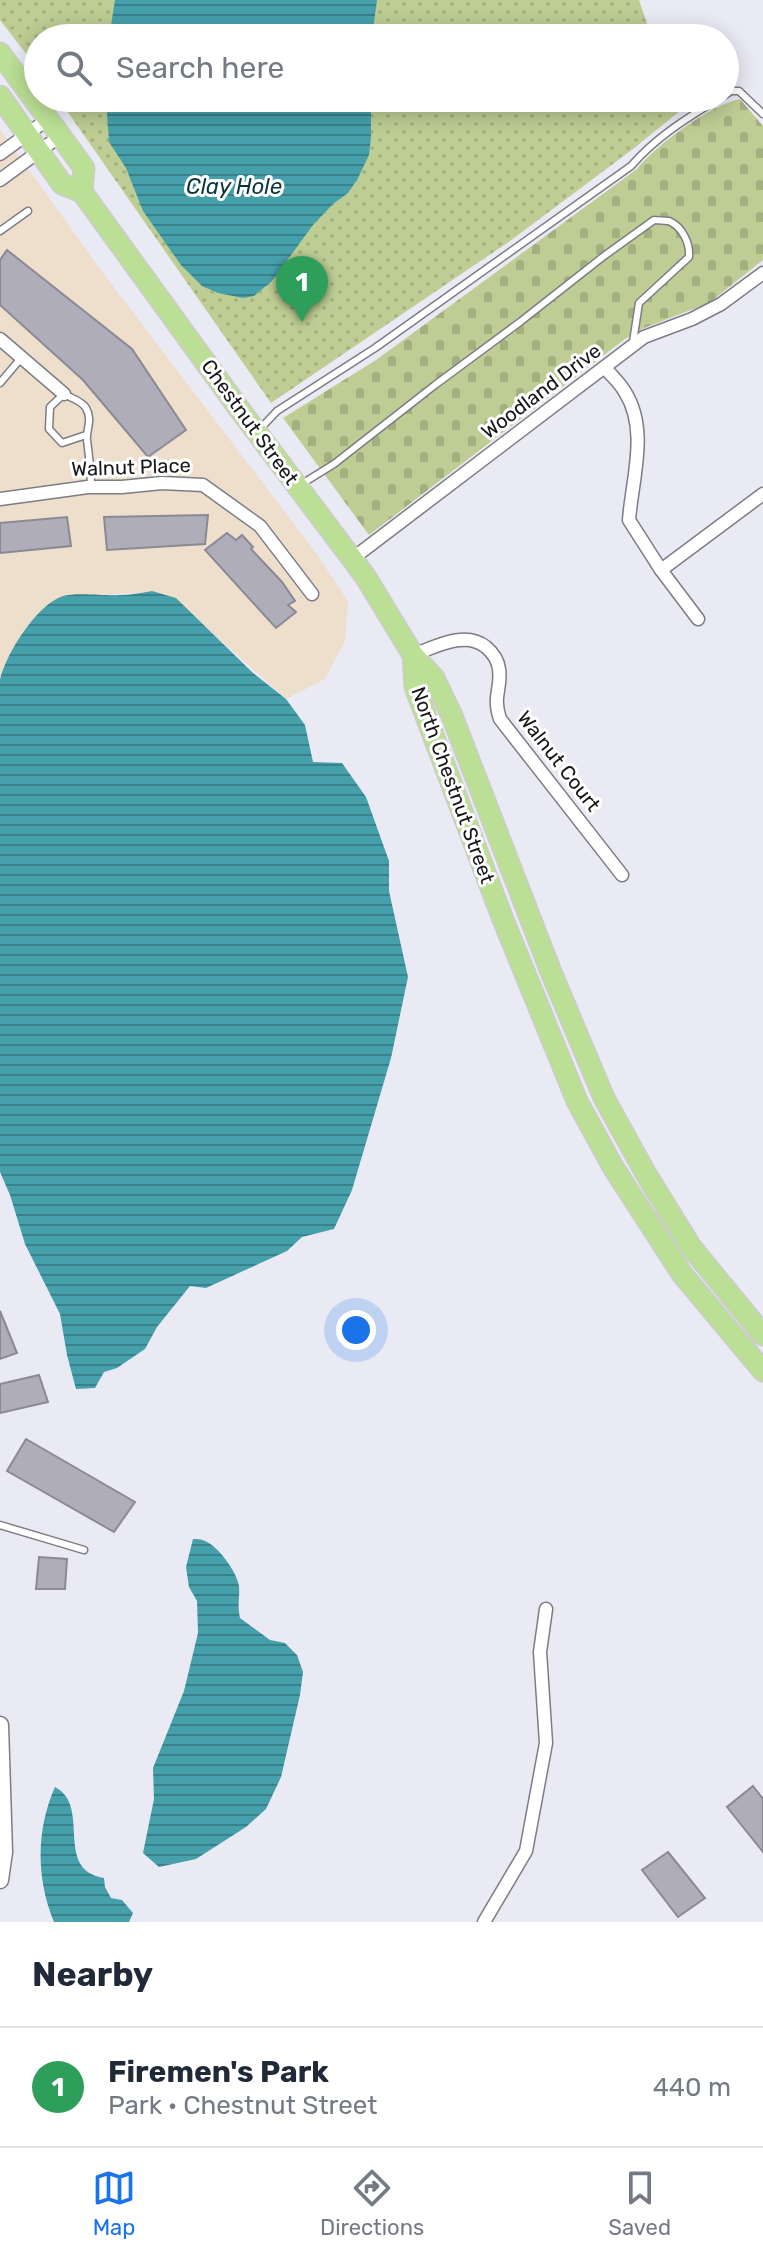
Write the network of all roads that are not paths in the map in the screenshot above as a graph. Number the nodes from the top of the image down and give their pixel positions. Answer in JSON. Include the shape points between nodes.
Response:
{"nodes":[{"id":1,"x":0,"y":53,"type":"edge"},
{"id":2,"x":24,"y":86,"type":"edge"},
{"id":3,"x":739,"y":91,"type":"edge"},
{"id":4,"x":0,"y":96,"type":"edge"},
{"id":5,"x":42,"y":112,"type":"edge"},
{"id":6,"x":696,"y":112,"type":"edge"},
{"id":7,"x":763,"y":114,"type":"edge"},
{"id":8,"x":54,"y":128,"type":"junction"},
{"id":9,"x":32,"y":144,"type":"junction"},
{"id":10,"x":0,"y":154,"type":"edge"},
{"id":11,"x":0,"y":180,"type":"edge"},
{"id":12,"x":82,"y":192,"type":"junction"},
{"id":13,"x":28,"y":211,"type":"dead end"},
{"id":14,"x":0,"y":231,"type":"edge"},
{"id":15,"x":763,"y":273,"type":"edge"},
{"id":16,"x":0,"y":339,"type":"edge"},
{"id":17,"x":632,"y":347,"type":"junction"},
{"id":18,"x":22,"y":357,"type":"junction"},
{"id":19,"x":605,"y":368,"type":"junction"},
{"id":20,"x":0,"y":383,"type":"edge"},
{"id":21,"x":64,"y":394,"type":"junction"},
{"id":22,"x":256,"y":432,"type":"junction"},
{"id":23,"x":86,"y":435,"type":"junction"},
{"id":24,"x":91,"y":487,"type":"junction"},
{"id":25,"x":297,"y":487,"type":"junction"},
{"id":26,"x":763,"y":494,"type":"edge"},
{"id":27,"x":0,"y":499,"type":"edge"},
{"id":28,"x":352,"y":559,"type":"junction"},
{"id":29,"x":661,"y":570,"type":"junction"},
{"id":30,"x":312,"y":594,"type":"dead end"},
{"id":31,"x":698,"y":619,"type":"dead end"},
{"id":32,"x":413,"y":655,"type":"junction"},
{"id":33,"x":622,"y":875,"type":"dead end"},
{"id":34,"x":763,"y":1335,"type":"edge"},
{"id":35,"x":763,"y":1371,"type":"edge"},
{"id":36,"x":0,"y":1525,"type":"edge"},
{"id":37,"x":84,"y":1550,"type":"dead end"},
{"id":38,"x":546,"y":1609,"type":"dead end"},
{"id":39,"x":0,"y":1725,"type":"edge"},
{"id":40,"x":0,"y":1880,"type":"edge"},
{"id":41,"x":484,"y":1922,"type":"edge"}],
"edges":[{"from":1,"to":2,"type":"main road","name":"Chestnut Street"},
{"from":3,"to":7,"type":"lane"},
{"from":4,"to":9,"type":"main road","name":"Chestnut Street"},
{"from":5,"to":8,"type":"main road","name":"Chestnut Street"},
{"from":6,"to":22,"type":"lane","via":[[644,150],[631,166],[277,411]]},
{"from":8,"to":9,"type":"street"},
{"from":8,"to":9,"type":"street"},
{"from":8,"to":12,"type":"main road","name":"Chestnut Street","via":[[84,168]]},
{"from":9,"to":10,"type":"street"},
{"from":9,"to":11,"type":"street"},
{"from":9,"to":12,"type":"main road","name":"Chestnut Street","via":[[62,184]]},
{"from":12,"to":22,"type":"main road","name":"Chestnut Street"},
{"from":13,"to":14,"type":"lane"},
{"from":15,"to":17,"type":"street","name":"Woodland Drive","via":[[721,304]]},
{"from":16,"to":18,"type":"street"},
{"from":17,"to":19,"type":"street","name":"Woodland Drive"},
{"from":17,"to":25,"type":"lane","via":[[639,303],[689,257],[682,232],[668,221],[654,220]]},
{"from":18,"to":20,"type":"lane"},
{"from":18,"to":21,"type":"street"},
{"from":19,"to":28,"type":"street","name":"Woodland Drive"},
{"from":19,"to":29,"type":"street","via":[[626,393],[637,425],[629,520]]},
{"from":21,"to":23,"type":"lane","via":[[87,411]]},
{"from":21,"to":23,"type":"lane","via":[[50,407],[49,429],[62,443]]},
{"from":22,"to":25,"type":"main road","name":"Chestnut Street"},
{"from":23,"to":24,"type":"lane"},
{"from":24,"to":27,"type":"street","name":"Walnut Place"},
{"from":24,"to":30,"type":"street","name":"Walnut Place","via":[[203,485],[260,526]]},
{"from":25,"to":28,"type":"main road","name":"Chestnut Street"},
{"from":26,"to":29,"type":"street"},
{"from":28,"to":32,"type":"main road","name":"Chestnut Street"},
{"from":29,"to":31,"type":"street"},
{"from":32,"to":33,"type":"street","name":"Walnut Court","via":[[466,639],[490,650],[499,669],[500,719]]},
{"from":32,"to":34,"type":"main road","name":"North Chestnut Street","via":[[434,678],[452,716],[604,1098],[691,1247]]},
{"from":32,"to":35,"type":"main road","name":"North Chestnut Street","via":[[415,687],[577,1101],[682,1274]]},
{"from":36,"to":37,"type":"lane"},
{"from":38,"to":41,"type":"street","via":[[540,1652],[546,1743],[526,1851]]},
{"from":39,"to":40,"type":"street"}]}
